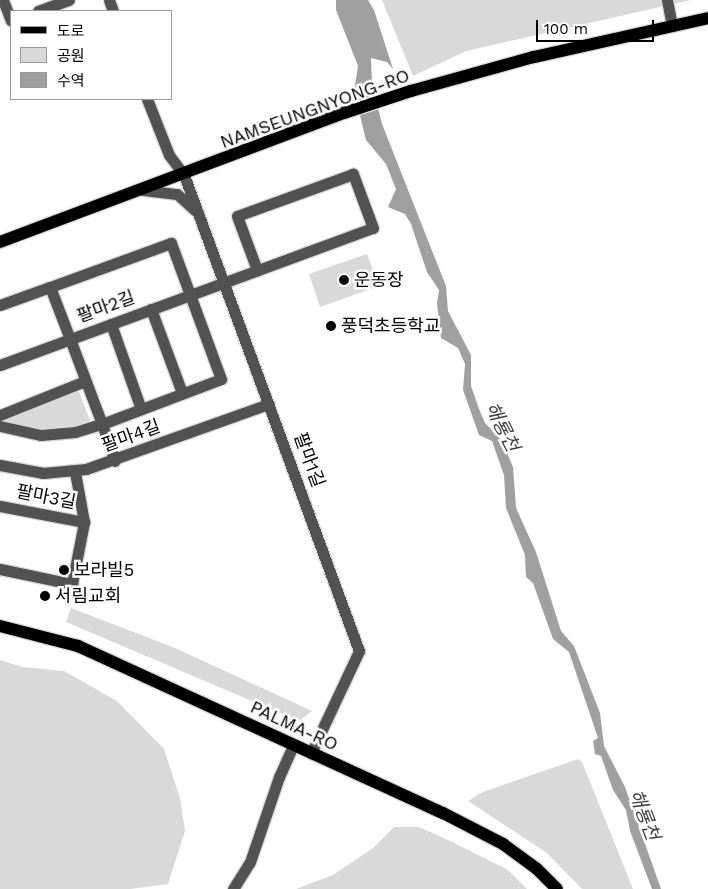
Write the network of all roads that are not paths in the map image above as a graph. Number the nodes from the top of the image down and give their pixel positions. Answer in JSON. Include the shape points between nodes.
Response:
{"nodes":[{"id":1,"x":3,"y":0,"type":"edge"},
{"id":2,"x":69,"y":0,"type":"edge"},
{"id":3,"x":666,"y":0,"type":"edge"},
{"id":4,"x":41,"y":10,"type":"edge"},
{"id":5,"x":10,"y":18,"type":"edge"},
{"id":6,"x":708,"y":18,"type":"edge"},
{"id":7,"x":672,"y":26,"type":"junction"},
{"id":8,"x":147,"y":100,"type":"edge"},
{"id":9,"x":184,"y":175,"type":"junction"},
{"id":10,"x":143,"y":190,"type":"junction"},
{"id":11,"x":198,"y":213,"type":"junction"},
{"id":12,"x":0,"y":242,"type":"edge"},
{"id":13,"x":257,"y":270,"type":"junction"},
{"id":14,"x":224,"y":282,"type":"junction"},
{"id":15,"x":50,"y":287,"type":"junction"},
{"id":16,"x":190,"y":295,"type":"junction"},
{"id":17,"x":0,"y":305,"type":"edge"},
{"id":18,"x":151,"y":310,"type":"junction"},
{"id":19,"x":111,"y":324,"type":"junction"},
{"id":20,"x":70,"y":339,"type":"junction"},
{"id":21,"x":0,"y":365,"type":"edge"},
{"id":22,"x":86,"y":381,"type":"junction"},
{"id":23,"x":182,"y":393,"type":"junction"},
{"id":24,"x":270,"y":404,"type":"junction"},
{"id":25,"x":142,"y":408,"type":"junction"},
{"id":26,"x":0,"y":415,"type":"edge"},
{"id":27,"x":102,"y":424,"type":"junction"},
{"id":28,"x":0,"y":426,"type":"edge"},
{"id":29,"x":115,"y":461,"type":"junction"},
{"id":30,"x":0,"y":465,"type":"edge"},
{"id":31,"x":75,"y":472,"type":"junction"},
{"id":32,"x":0,"y":506,"type":"edge"},
{"id":33,"x":84,"y":522,"type":"junction"},
{"id":34,"x":0,"y":569,"type":"edge"},
{"id":35,"x":0,"y":626,"type":"edge"},
{"id":36,"x":293,"y":746,"type":"junction"},
{"id":37,"x":311,"y":754,"type":"junction"},
{"id":38,"x":233,"y":889,"type":"edge"},
{"id":39,"x":557,"y":889,"type":"edge"}],
"edges":[{"from":1,"to":5,"type":"street"},
{"from":2,"to":4,"type":"street"},
{"from":3,"to":7,"type":"street"},
{"from":6,"to":7,"type":"main road","name":"NAMSEUNGNYONG-RO"},
{"from":7,"to":9,"type":"main road","name":"NAMSEUNGNYONG-RO","via":[[501,66],[411,91],[344,113]]},
{"from":8,"to":9,"type":"street","name":"팔마1길","via":[[168,155]]},
{"from":9,"to":10,"type":"main road","name":"NAMSEUNGNYONG-RO"},
{"from":9,"to":11,"type":"street","name":"팔마1길"},
{"from":10,"to":11,"type":"street","via":[[177,194]]},
{"from":10,"to":12,"type":"main road","name":"NAMSEUNGNYONG-RO"},
{"from":11,"to":14,"type":"street","name":"팔마1길"},
{"from":13,"to":13,"type":"street","name":"팔마2길","via":[[372,228],[353,174],[237,216]]},
{"from":13,"to":14,"type":"street","name":"팔마2길"},
{"from":14,"to":16,"type":"street","name":"팔마2길"},
{"from":14,"to":24,"type":"street","name":"팔마1길"},
{"from":15,"to":16,"type":"street","via":[[171,243]]},
{"from":15,"to":17,"type":"street"},
{"from":15,"to":20,"type":"street"},
{"from":16,"to":18,"type":"street","name":"팔마2길"},
{"from":16,"to":23,"type":"street","via":[[221,380]]},
{"from":18,"to":19,"type":"street","name":"팔마2길"},
{"from":18,"to":23,"type":"street"},
{"from":19,"to":20,"type":"street","name":"팔마2길"},
{"from":19,"to":25,"type":"street"},
{"from":20,"to":21,"type":"street","name":"팔마2길"},
{"from":20,"to":22,"type":"street"},
{"from":22,"to":26,"type":"street"},
{"from":22,"to":27,"type":"street"},
{"from":23,"to":25,"type":"street"},
{"from":24,"to":29,"type":"street","name":"팔마4길"},
{"from":24,"to":37,"type":"street","name":"팔마1길","via":[[359,651]]},
{"from":25,"to":27,"type":"street"},
{"from":27,"to":28,"type":"street","via":[[54,435],[24,433]]},
{"from":27,"to":29,"type":"street"},
{"from":29,"to":31,"type":"street","name":"팔마4길"},
{"from":30,"to":31,"type":"street","name":"팔마4길","via":[[43,473]]},
{"from":31,"to":33,"type":"street"},
{"from":32,"to":33,"type":"street","name":"팔마3길"},
{"from":33,"to":34,"type":"street","via":[[72,584]]},
{"from":35,"to":36,"type":"main road","name":"PALMA-RO","via":[[78,646]]},
{"from":36,"to":37,"type":"main road","name":"PALMA-RO"},
{"from":36,"to":38,"type":"street","via":[[250,862]]},
{"from":37,"to":39,"type":"main road","name":"PALMA-RO","via":[[480,832],[522,858]]}]}
